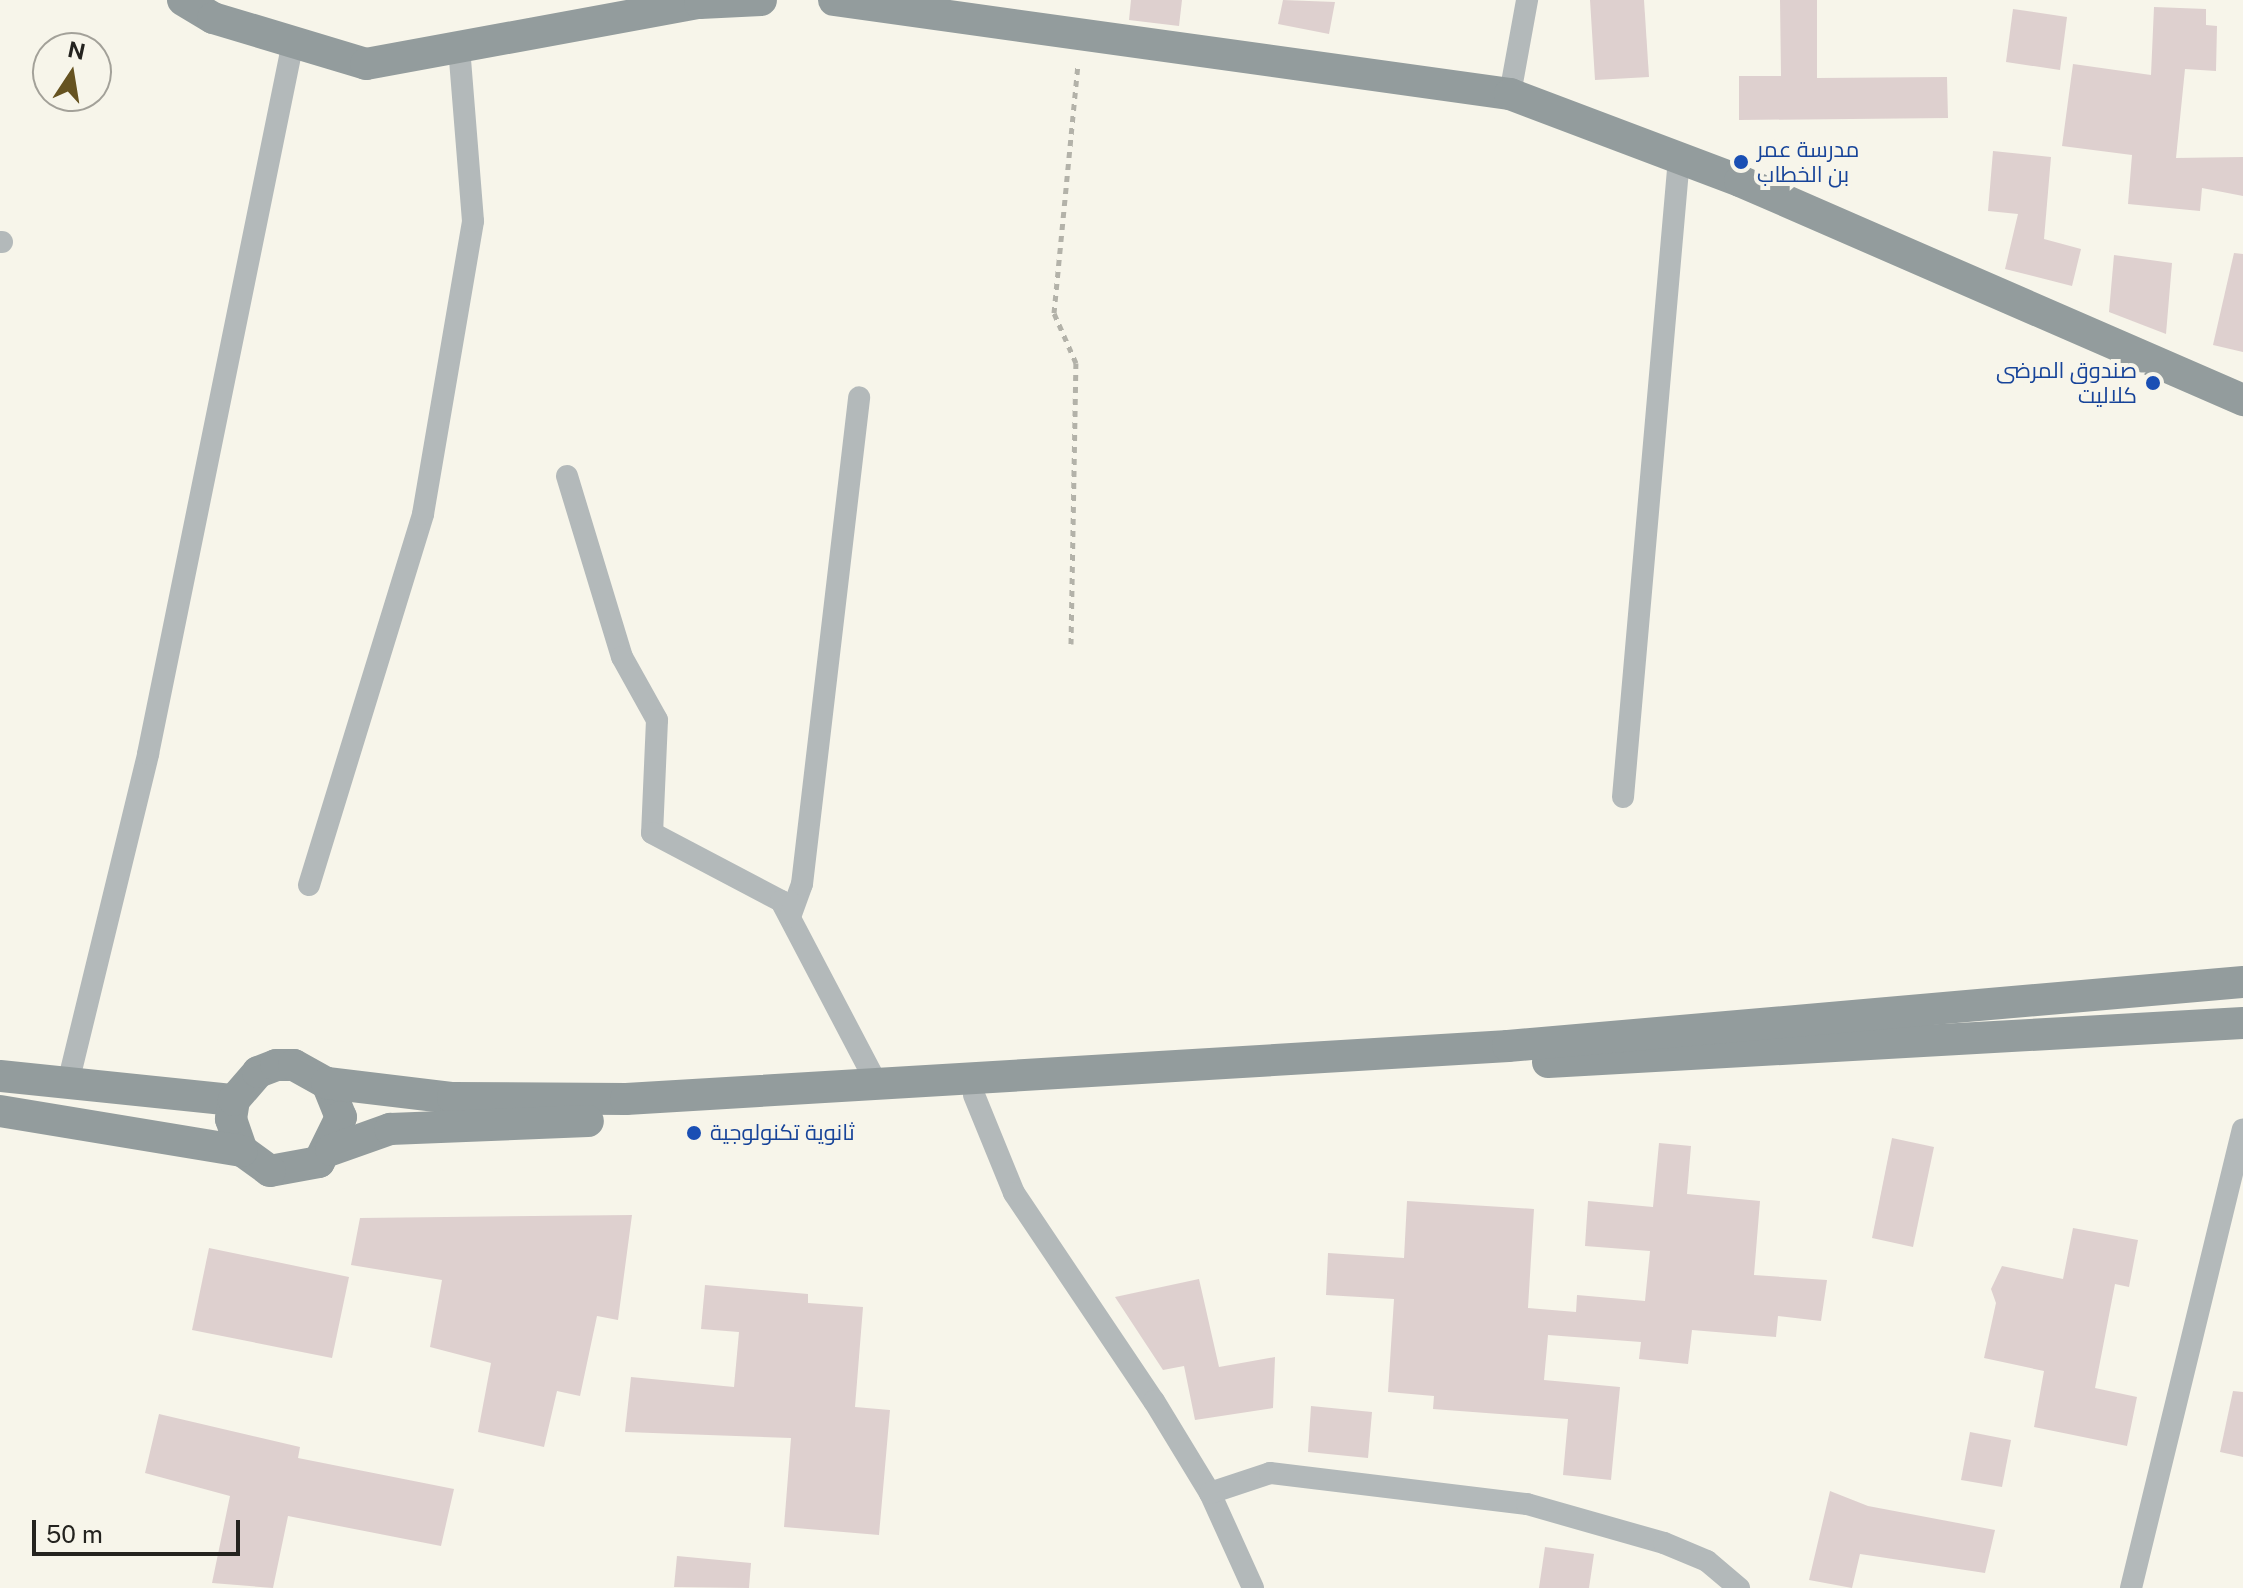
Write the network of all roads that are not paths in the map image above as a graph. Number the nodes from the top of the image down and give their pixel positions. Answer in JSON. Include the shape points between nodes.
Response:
{"nodes":[{"id":1,"x":183,"y":0,"type":"edge"},
{"id":2,"x":761,"y":0,"type":"edge"},
{"id":3,"x":834,"y":0,"type":"edge"},
{"id":4,"x":1527,"y":0,"type":"edge"},
{"id":5,"x":293,"y":42,"type":"junction"},
{"id":6,"x":459,"y":47,"type":"junction"},
{"id":7,"x":1510,"y":94,"type":"junction"},
{"id":8,"x":1679,"y":158,"type":"junction"},
{"id":9,"x":859,"y":397,"type":"dead end"},
{"id":10,"x":2243,"y":400,"type":"edge"},
{"id":11,"x":567,"y":476,"type":"dead end"},
{"id":12,"x":1623,"y":797,"type":"dead end"},
{"id":13,"x":309,"y":885,"type":"dead end"},
{"id":14,"x":790,"y":917,"type":"junction"},
{"id":15,"x":2243,"y":982,"type":"edge"},
{"id":16,"x":2243,"y":1023,"type":"edge"},
{"id":17,"x":0,"y":1076,"type":"edge"},
{"id":18,"x":875,"y":1080,"type":"junction"},
{"id":19,"x":327,"y":1083,"type":"junction"},
{"id":20,"x":67,"y":1087,"type":"junction"},
{"id":21,"x":974,"y":1095,"type":"junction"},
{"id":22,"x":234,"y":1100,"type":"junction"},
{"id":23,"x":0,"y":1111,"type":"edge"},
{"id":24,"x":2243,"y":1129,"type":"edge"},
{"id":25,"x":331,"y":1150,"type":"junction"},
{"id":26,"x":242,"y":1151,"type":"junction"},
{"id":27,"x":1210,"y":1493,"type":"junction"},
{"id":28,"x":1253,"y":1588,"type":"edge"},
{"id":29,"x":1739,"y":1588,"type":"edge"},
{"id":30,"x":2131,"y":1588,"type":"edge"}],
"edges":[{"from":1,"to":5,"type":"street","via":[[213,18]]},
{"from":2,"to":6,"type":"street","via":[[700,3]]},
{"from":3,"to":7,"type":"street"},
{"from":4,"to":7,"type":"street"},
{"from":5,"to":6,"type":"street","via":[[366,64]]},
{"from":5,"to":20,"type":"street","via":[[148,754]]},
{"from":6,"to":13,"type":"street","via":[[473,221],[423,514]]},
{"from":7,"to":8,"type":"street"},
{"from":8,"to":10,"type":"street"},
{"from":8,"to":12,"type":"street"},
{"from":9,"to":14,"type":"street","via":[[802,884]]},
{"from":11,"to":14,"type":"street","via":[[622,657],[657,720],[652,833],[781,901]]},
{"from":14,"to":18,"type":"street"},
{"from":15,"to":18,"type":"street","via":[[1508,1046]]},
{"from":16,"to":21,"type":"street"},
{"from":17,"to":20,"type":"street"},
{"from":18,"to":19,"type":"street","via":[[555,1100],[453,1098]]},
{"from":19,"to":22,"type":"street","via":[[312,1071],[276,1065],[258,1072]]},
{"from":19,"to":25,"type":"street","via":[[341,1117]]},
{"from":20,"to":22,"type":"street"},
{"from":21,"to":25,"type":"street","via":[[390,1129]]},
{"from":21,"to":27,"type":"street","via":[[1014,1193]]},
{"from":22,"to":26,"type":"street","via":[[231,1119]]},
{"from":23,"to":26,"type":"street"},
{"from":24,"to":30,"type":"street"},
{"from":25,"to":26,"type":"street","via":[[287,1173]]},
{"from":27,"to":28,"type":"street"},
{"from":27,"to":29,"type":"street","via":[[1270,1473],[1527,1504],[1664,1543],[1707,1561]]}]}
